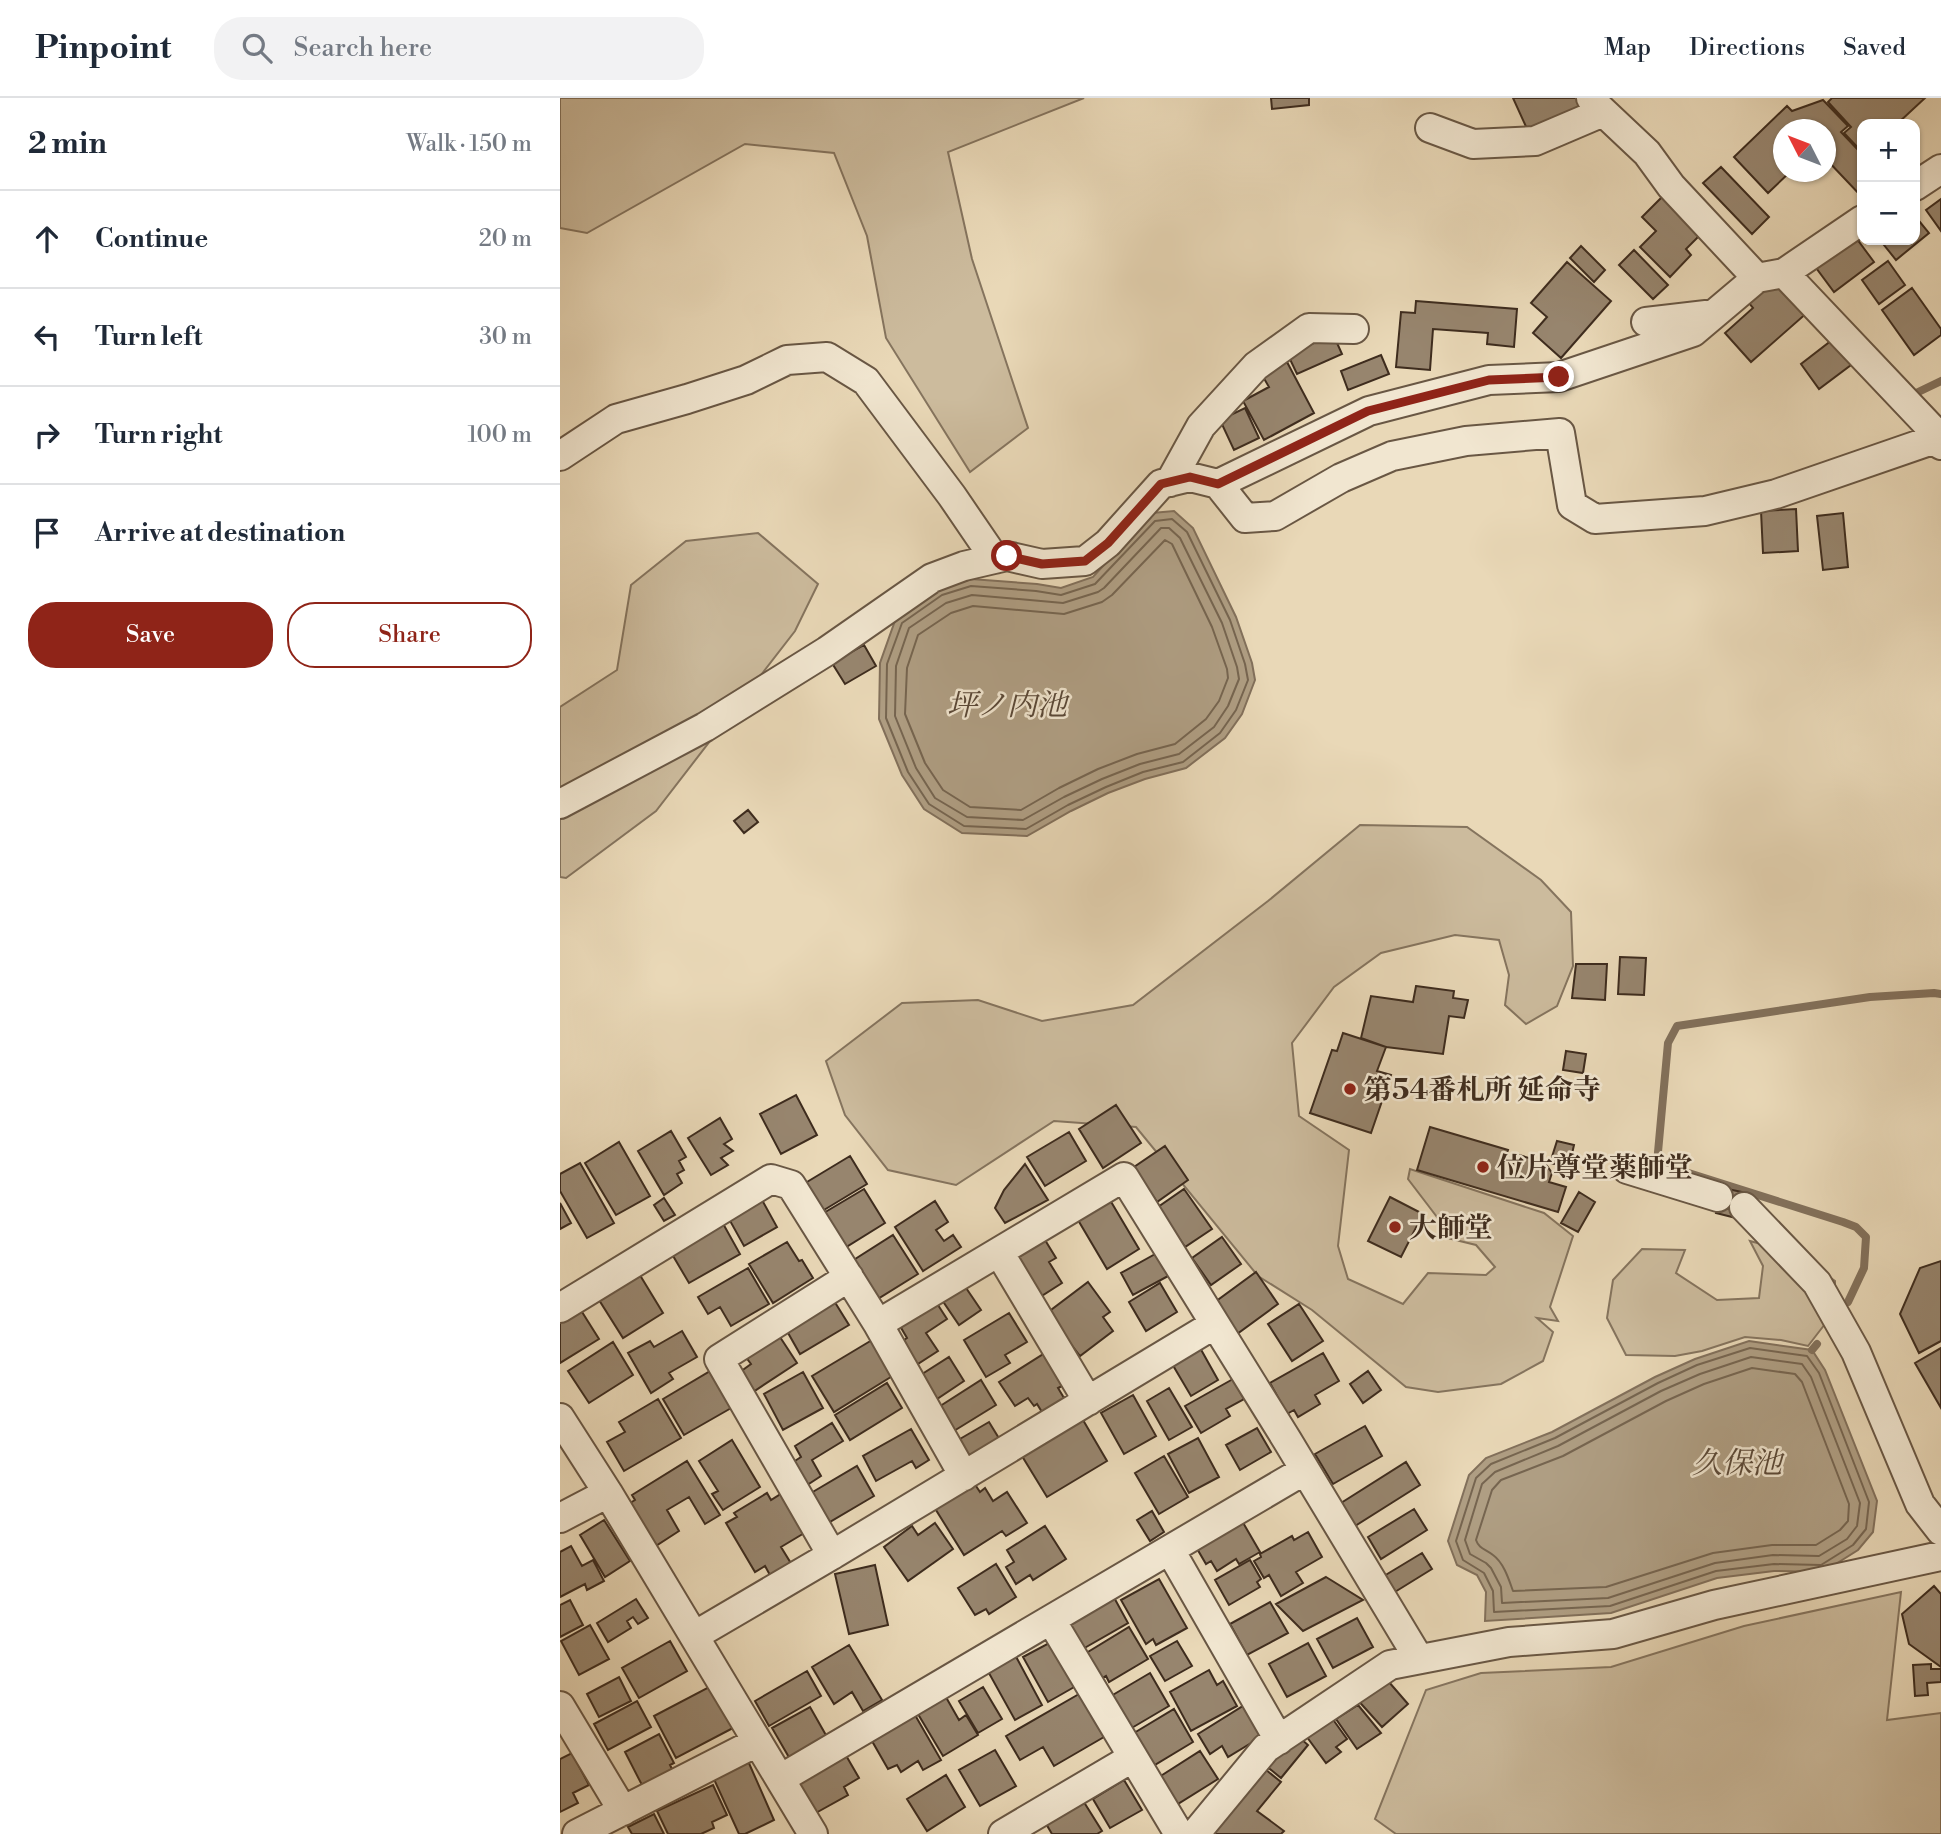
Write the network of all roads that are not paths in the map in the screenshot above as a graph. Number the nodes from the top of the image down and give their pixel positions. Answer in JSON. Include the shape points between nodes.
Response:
{"nodes":[{"id":1,"x":1597,"y":105,"type":"edge"},
{"id":2,"x":1430,"y":128,"type":"dead end"},
{"id":3,"x":1941,"y":169,"type":"edge"},
{"id":4,"x":1920,"y":183,"type":"edge"},
{"id":5,"x":1857,"y":223,"type":"edge"},
{"id":6,"x":1784,"y":273,"type":"junction"},
{"id":7,"x":1757,"y":278,"type":"junction"},
{"id":8,"x":1714,"y":314,"type":"junction"},
{"id":9,"x":1646,"y":322,"type":"dead end"},
{"id":10,"x":1354,"y":329,"type":"dead end"},
{"id":11,"x":1939,"y":442,"type":"edge"},
{"id":12,"x":560,"y":456,"type":"edge"},
{"id":13,"x":1170,"y":482,"type":"junction"},
{"id":14,"x":1218,"y":484,"type":"junction"},
{"id":15,"x":995,"y":559,"type":"junction"},
{"id":16,"x":560,"y":804,"type":"edge"},
{"id":17,"x":1627,"y":1169,"type":"dead end"},
{"id":18,"x":999,"y":1252,"type":"junction"},
{"id":19,"x":849,"y":1277,"type":"junction"},
{"id":20,"x":560,"y":1308,"type":"edge"},
{"id":21,"x":878,"y":1324,"type":"junction"},
{"id":22,"x":1215,"y":1324,"type":"junction"},
{"id":23,"x":1088,"y":1401,"type":"junction"},
{"id":24,"x":560,"y":1418,"type":"edge"},
{"id":25,"x":1305,"y":1470,"type":"junction"},
{"id":26,"x":964,"y":1476,"type":"junction"},
{"id":27,"x":608,"y":1493,"type":"junction"},
{"id":28,"x":560,"y":1518,"type":"edge"},
{"id":29,"x":1941,"y":1531,"type":"edge"},
{"id":30,"x":1170,"y":1550,"type":"junction"},
{"id":31,"x":832,"y":1555,"type":"junction"},
{"id":32,"x":1941,"y":1556,"type":"edge"},
{"id":33,"x":1051,"y":1620,"type":"junction"},
{"id":34,"x":694,"y":1636,"type":"junction"},
{"id":35,"x":1419,"y":1659,"type":"junction"},
{"id":36,"x":560,"y":1706,"type":"edge"},
{"id":37,"x":1279,"y":1740,"type":"junction"},
{"id":38,"x":757,"y":1742,"type":"junction"},
{"id":39,"x":1132,"y":1758,"type":"junction"},
{"id":40,"x":780,"y":1779,"type":"junction"},
{"id":41,"x":623,"y":1811,"type":"junction"},
{"id":42,"x":577,"y":1834,"type":"edge"},
{"id":43,"x":813,"y":1834,"type":"edge"},
{"id":44,"x":1003,"y":1834,"type":"edge"},
{"id":45,"x":1179,"y":1834,"type":"edge"},
{"id":46,"x":1195,"y":1834,"type":"edge"}],
"edges":[{"from":1,"to":2,"type":"street","via":[[1535,141],[1473,144]]},
{"from":1,"to":7,"type":"street","via":[[1647,153],[1671,186]]},
{"from":3,"to":4,"type":"street"},
{"from":5,"to":6,"type":"street"},
{"from":6,"to":7,"type":"street"},
{"from":6,"to":11,"type":"street","via":[[1933,429]]},
{"from":7,"to":8,"type":"street"},
{"from":8,"to":9,"type":"street"},
{"from":8,"to":14,"type":"street","via":[[1693,332],[1559,377],[1489,380],[1368,411]]},
{"from":10,"to":13,"type":"street","via":[[1309,328],[1256,366],[1201,426]]},
{"from":11,"to":14,"type":"street","via":[[1717,509],[1595,519],[1572,505],[1560,433],[1466,441],[1392,456],[1341,478],[1275,516],[1245,518]]},
{"from":12,"to":15,"type":"street","via":[[616,419],[746,380],[787,360],[827,357],[866,381]]},
{"from":13,"to":14,"type":"street","via":[[1190,477]]},
{"from":13,"to":15,"type":"street","via":[[1161,484],[1108,543],[1085,561],[1042,564],[1007,556]]},
{"from":15,"to":16,"type":"street","via":[[932,578],[728,713]]},
{"from":17,"to":29,"type":"street","via":[[1731,1202],[1817,1283],[1856,1352],[1920,1504]]},
{"from":18,"to":21,"type":"street"},
{"from":18,"to":22,"type":"street","via":[[1124,1177]]},
{"from":18,"to":23,"type":"street"},
{"from":19,"to":20,"type":"street","via":[[791,1185],[771,1179]]},
{"from":19,"to":21,"type":"street"},
{"from":19,"to":31,"type":"street","via":[[719,1359]]},
{"from":21,"to":26,"type":"street"},
{"from":22,"to":23,"type":"street"},
{"from":22,"to":25,"type":"street"},
{"from":23,"to":26,"type":"street"},
{"from":24,"to":27,"type":"street"},
{"from":25,"to":30,"type":"street"},
{"from":25,"to":35,"type":"street"},
{"from":26,"to":31,"type":"street"},
{"from":27,"to":28,"type":"street"},
{"from":27,"to":34,"type":"street"},
{"from":30,"to":33,"type":"street"},
{"from":30,"to":37,"type":"street"},
{"from":31,"to":34,"type":"street"},
{"from":32,"to":35,"type":"street","via":[[1714,1605],[1613,1634],[1509,1643]]},
{"from":33,"to":39,"type":"street"},
{"from":33,"to":40,"type":"street"},
{"from":34,"to":38,"type":"street"},
{"from":35,"to":37,"type":"street","via":[[1390,1665]]},
{"from":36,"to":41,"type":"street"},
{"from":37,"to":46,"type":"street","via":[[1266,1748]]},
{"from":38,"to":40,"type":"street"},
{"from":38,"to":41,"type":"street"},
{"from":39,"to":44,"type":"street"},
{"from":39,"to":45,"type":"street"},
{"from":40,"to":43,"type":"street"},
{"from":41,"to":42,"type":"street"}]}
